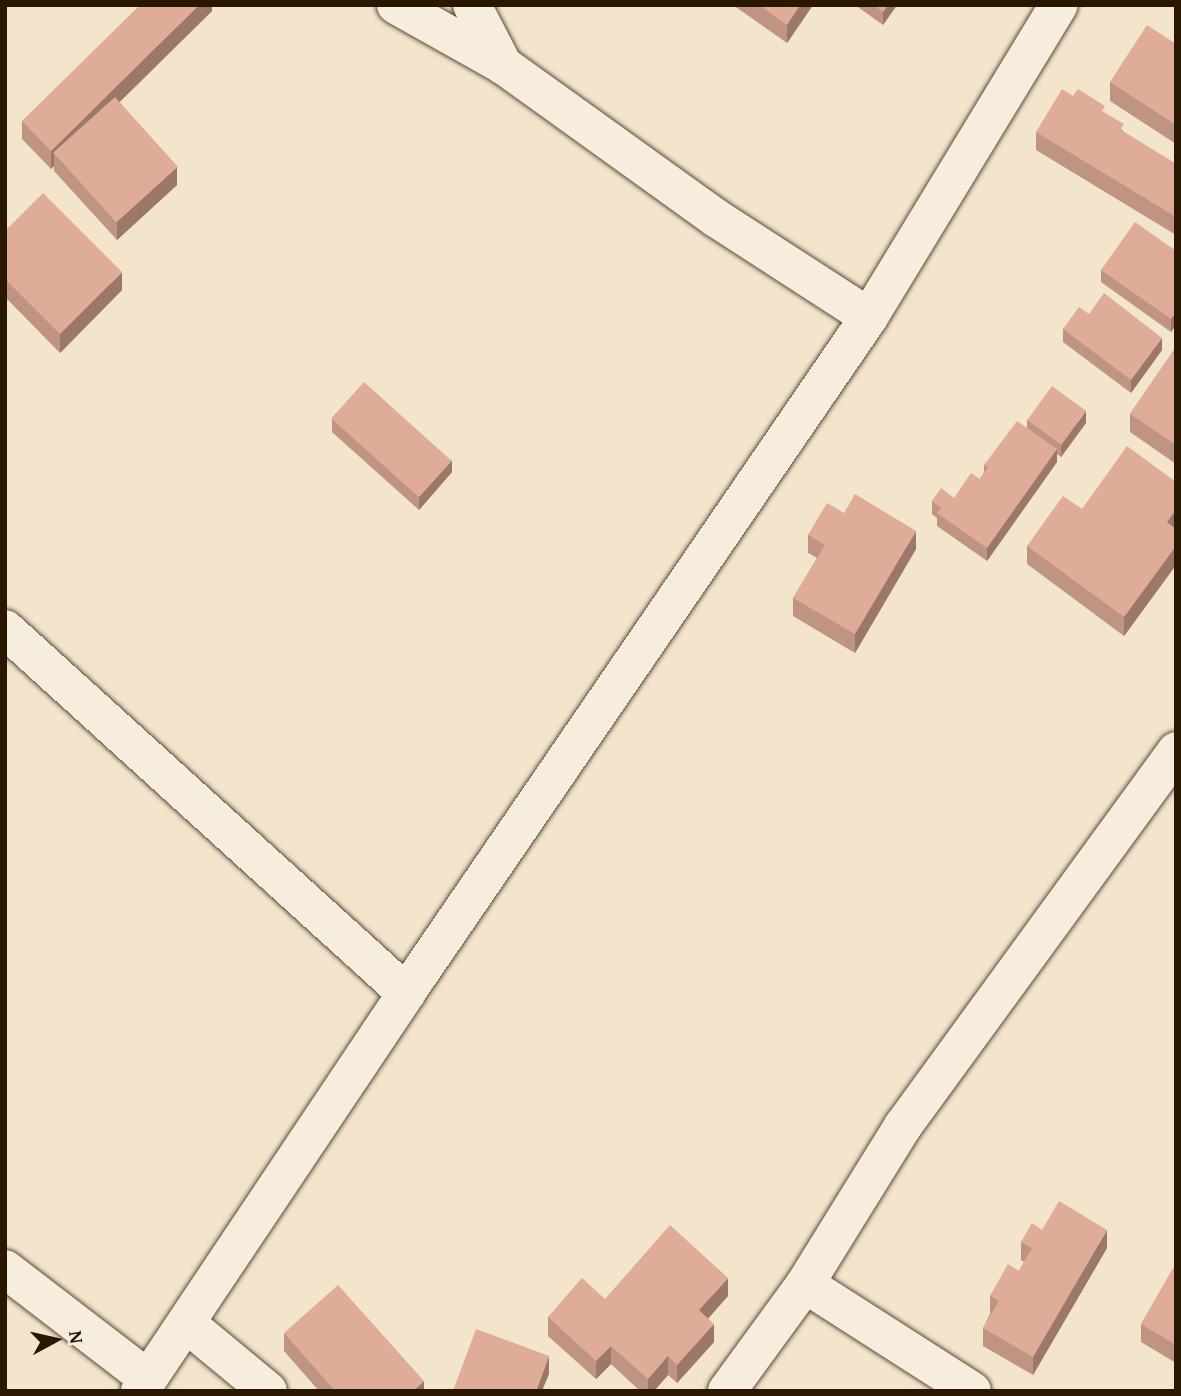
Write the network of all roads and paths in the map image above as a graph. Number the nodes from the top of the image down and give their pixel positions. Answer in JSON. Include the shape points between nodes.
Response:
{"nodes":[{"id":1,"x":396,"y":5,"type":"edge"},
{"id":2,"x":472,"y":5,"type":"edge"},
{"id":3,"x":1059,"y":5,"type":"edge"},
{"id":4,"x":503,"y":65,"type":"junction"},
{"id":5,"x":869,"y":317,"type":"junction"},
{"id":6,"x":5,"y":629,"type":"edge"},
{"id":7,"x":1176,"y":751,"type":"edge"},
{"id":8,"x":406,"y":993,"type":"junction"},
{"id":9,"x":5,"y":1269,"type":"edge"},
{"id":10,"x":805,"y":1284,"type":"junction"},
{"id":11,"x":187,"y":1324,"type":"junction"},
{"id":12,"x":144,"y":1384,"type":"edge"},
{"id":13,"x":268,"y":1391,"type":"edge"},
{"id":14,"x":727,"y":1391,"type":"edge"},
{"id":15,"x":972,"y":1391,"type":"edge"}],
"edges":[{"from":1,"to":4,"type":"street"},
{"from":2,"to":4,"type":"street"},
{"from":3,"to":5,"type":"street"},
{"from":4,"to":5,"type":"street","via":[[716,218]]},
{"from":5,"to":8,"type":"street"},
{"from":6,"to":8,"type":"street"},
{"from":7,"to":10,"type":"street","via":[[903,1126]]},
{"from":8,"to":11,"type":"street"},
{"from":9,"to":12,"type":"street"},
{"from":10,"to":14,"type":"street"},
{"from":10,"to":15,"type":"street"},
{"from":11,"to":12,"type":"street"},
{"from":11,"to":13,"type":"street"}]}
